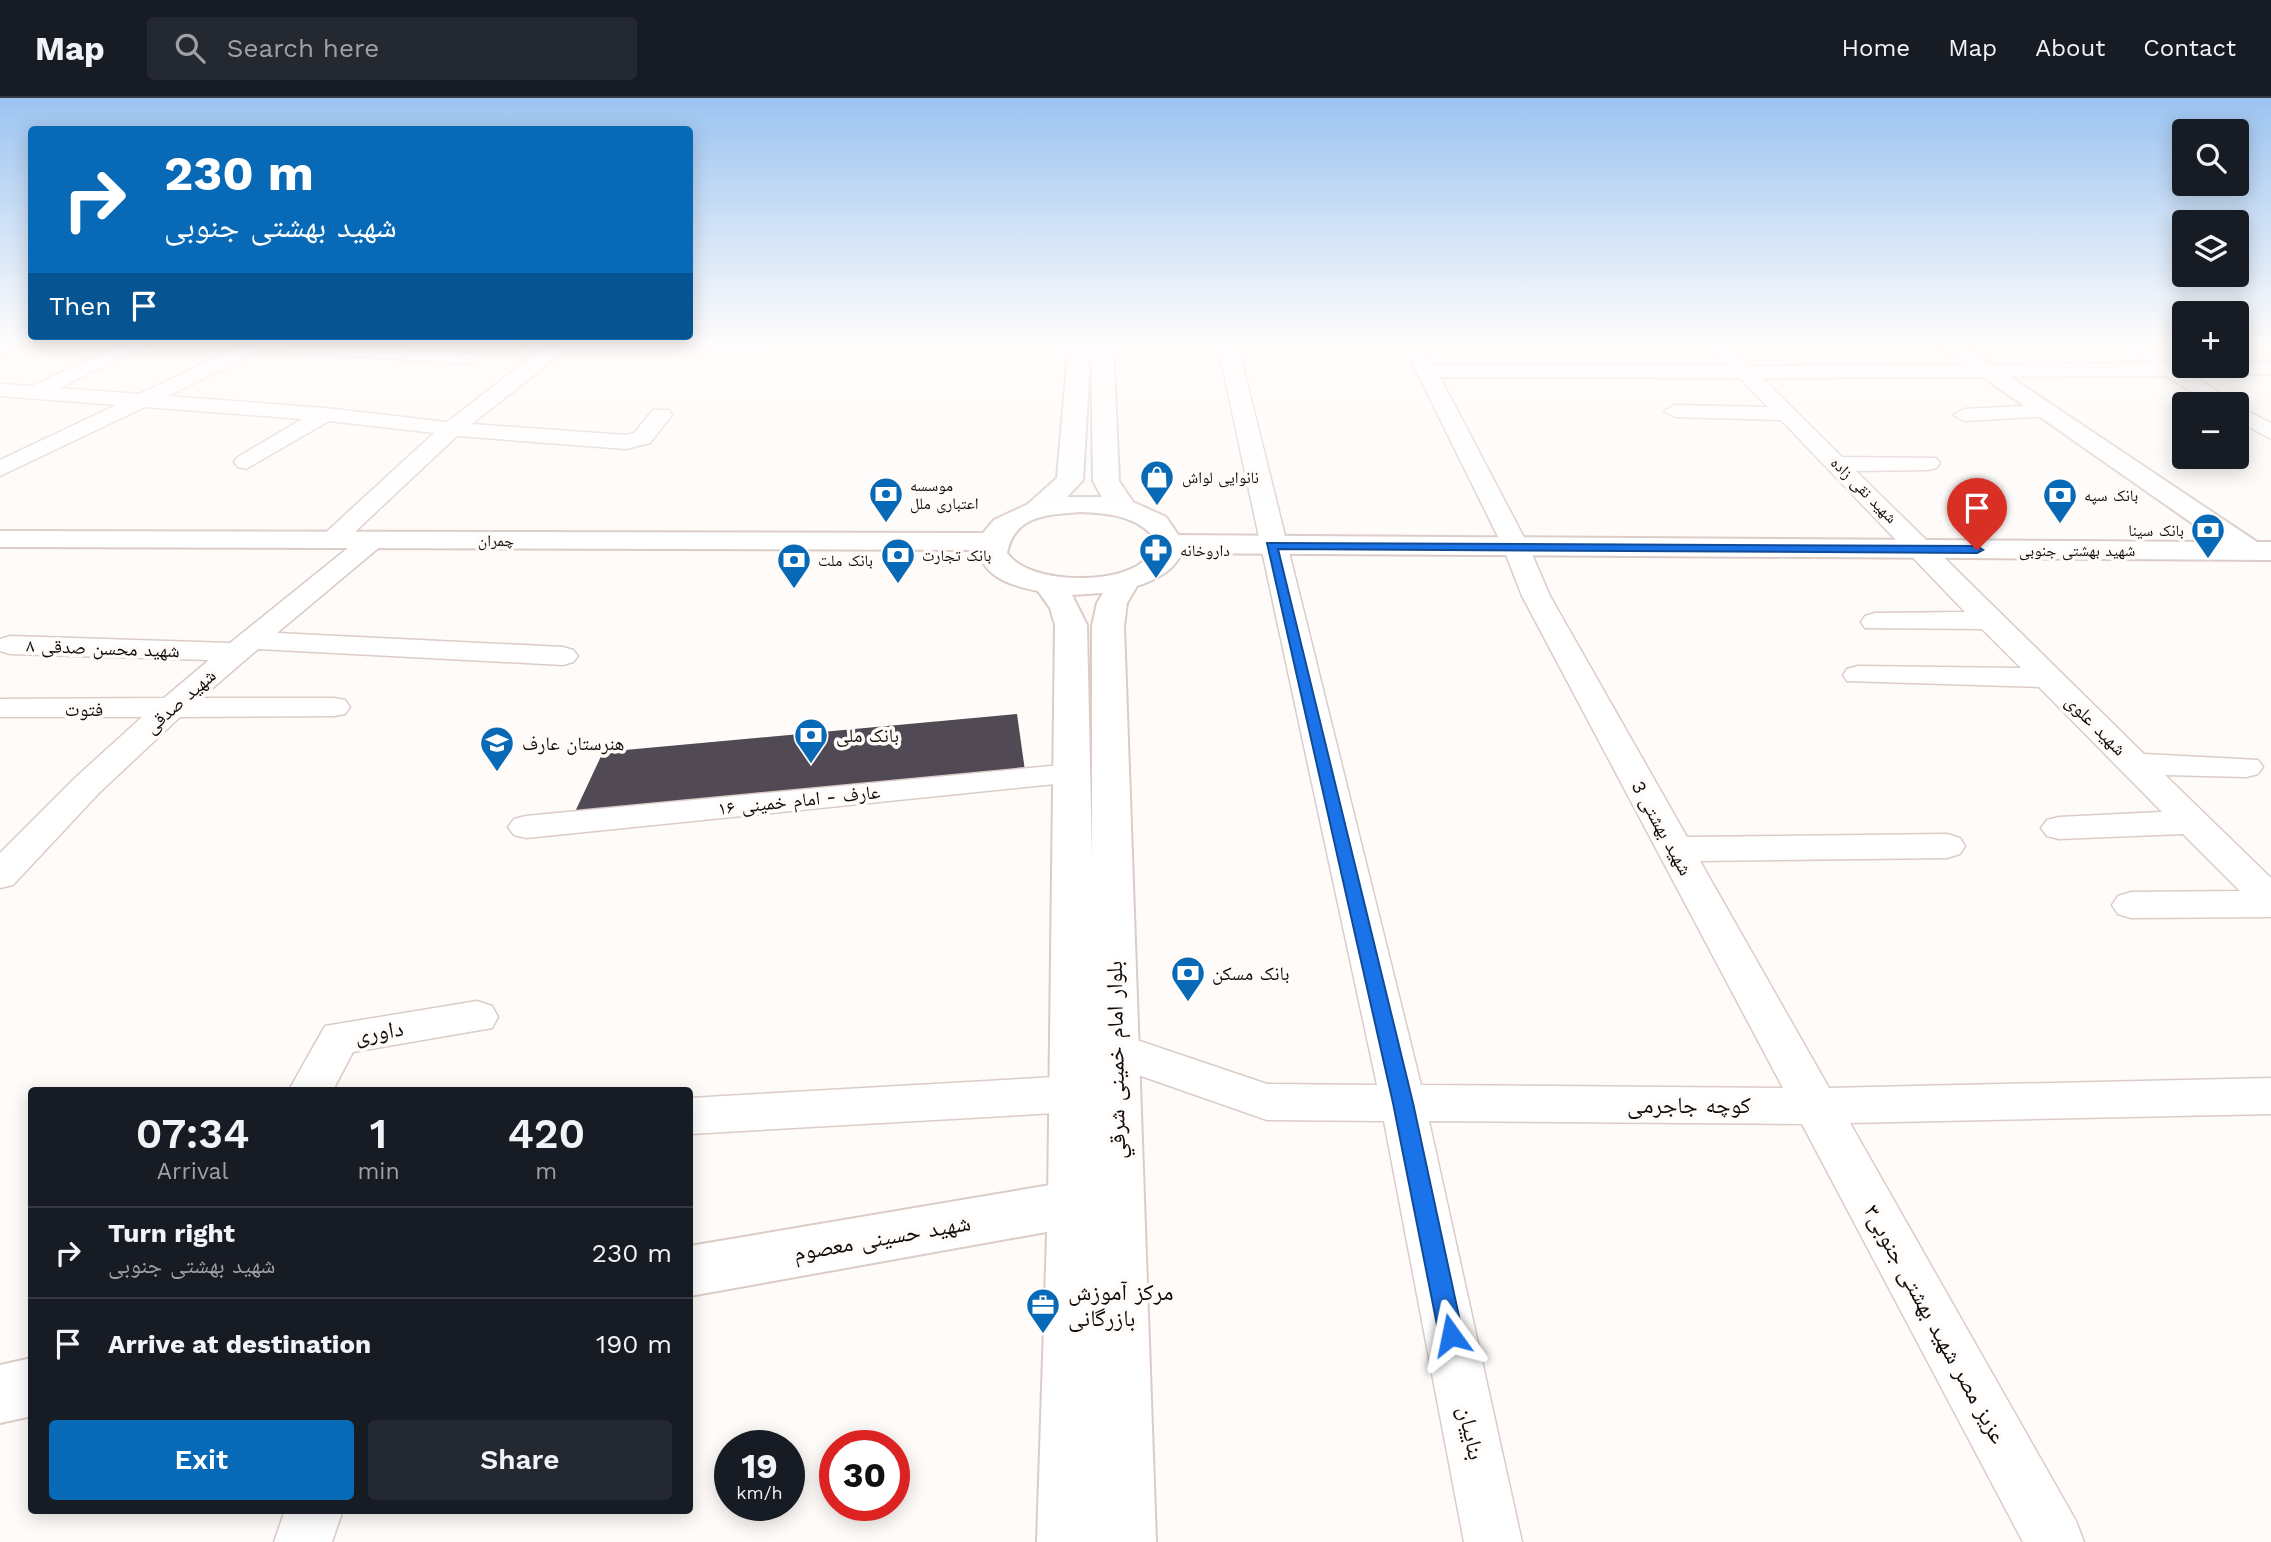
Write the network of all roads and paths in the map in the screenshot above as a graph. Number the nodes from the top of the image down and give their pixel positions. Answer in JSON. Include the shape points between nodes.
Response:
{"nodes":[{"id":1,"x":122,"y":409,"type":"edge"},
{"id":2,"x":259,"y":409,"type":"edge"},
{"id":3,"x":478,"y":409,"type":"edge"},
{"id":4,"x":1075,"y":409,"type":"edge"},
{"id":5,"x":1104,"y":409,"type":"edge"},
{"id":6,"x":1242,"y":409,"type":"edge"},
{"id":7,"x":1446,"y":409,"type":"edge"},
{"id":8,"x":1784,"y":409,"type":"edge"},
{"id":9,"x":2052,"y":409,"type":"edge"},
{"id":10,"x":1675,"y":411,"type":"dead end"},
{"id":11,"x":2044,"y":411,"type":"joint"},
{"id":12,"x":325,"y":414,"type":"junction"},
{"id":13,"x":1788,"y":414,"type":"junction"},
{"id":14,"x":661,"y":415,"type":"dead end"},
{"id":15,"x":1964,"y":415,"type":"dead end"},
{"id":16,"x":2249,"y":419,"type":"edge"},
{"id":17,"x":590,"y":421,"type":"dead end"},
{"id":18,"x":453,"y":429,"type":"junction"},
{"id":19,"x":2271,"y":432,"type":"edge"},
{"id":20,"x":570,"y":439,"type":"junction"},
{"id":21,"x":246,"y":462,"type":"dead end"},
{"id":22,"x":1928,"y":463,"type":"dead end"},
{"id":23,"x":1838,"y":464,"type":"junction"},
{"id":24,"x":0,"y":469,"type":"edge"},
{"id":25,"x":1123,"y":509,"type":"junction"},
{"id":26,"x":1037,"y":510,"type":"junction"},
{"id":27,"x":0,"y":539,"type":"edge"},
{"id":28,"x":332,"y":540,"type":"junction"},
{"id":29,"x":373,"y":540,"type":"junction"},
{"id":30,"x":992,"y":542,"type":"junction"},
{"id":31,"x":1170,"y":544,"type":"junction"},
{"id":32,"x":1272,"y":545,"type":"junction"},
{"id":33,"x":1516,"y":547,"type":"junction"},
{"id":34,"x":1922,"y":550,"type":"junction"},
{"id":35,"x":2264,"y":551,"type":"edge"},
{"id":36,"x":1124,"y":583,"type":"junction"},
{"id":37,"x":1050,"y":587,"type":"junction"},
{"id":38,"x":1988,"y":620,"type":"junction"},
{"id":39,"x":1875,"y":622,"type":"dead end"},
{"id":40,"x":10,"y":645,"type":"dead end"},
{"id":41,"x":245,"y":646,"type":"junction"},
{"id":42,"x":563,"y":656,"type":"dead end"},
{"id":43,"x":1858,"y":675,"type":"dead end"},
{"id":44,"x":2048,"y":678,"type":"junction"},
{"id":45,"x":334,"y":707,"type":"dead end"},
{"id":46,"x":0,"y":708,"type":"edge"},
{"id":47,"x":168,"y":709,"type":"junction"},
{"id":48,"x":2135,"y":764,"type":"junction"},
{"id":49,"x":2246,"y":767,"type":"dead end"},
{"id":50,"x":1072,"y":774,"type":"junction"},
{"id":51,"x":2191,"y":822,"type":"junction"},
{"id":52,"x":526,"y":827,"type":"dead end"},
{"id":53,"x":2059,"y":828,"type":"dead end"},
{"id":54,"x":1947,"y":846,"type":"dead end"},
{"id":55,"x":12,"y":849,"type":"edge"},
{"id":56,"x":1674,"y":849,"type":"junction"},
{"id":57,"x":0,"y":876,"type":"edge"},
{"id":58,"x":2271,"y":902,"type":"edge"},
{"id":59,"x":2131,"y":905,"type":"dead end"},
{"id":60,"x":477,"y":1017,"type":"dead end"},
{"id":61,"x":1116,"y":1050,"type":"junction"},
{"id":62,"x":313,"y":1087,"type":"edge"},
{"id":63,"x":1073,"y":1094,"type":"junction"},
{"id":64,"x":2271,"y":1096,"type":"edge"},
{"id":65,"x":1403,"y":1103,"type":"junction"},
{"id":66,"x":1814,"y":1106,"type":"junction"},
{"id":67,"x":693,"y":1116,"type":"edge"},
{"id":68,"x":1074,"y":1205,"type":"junction"},
{"id":69,"x":693,"y":1270,"type":"edge"},
{"id":70,"x":28,"y":1388,"type":"edge"},
{"id":71,"x":0,"y":1394,"type":"edge"},
{"id":72,"x":313,"y":1514,"type":"edge"},
{"id":73,"x":303,"y":1542,"type":"edge"},
{"id":74,"x":1069,"y":1542,"type":"edge"},
{"id":75,"x":1124,"y":1542,"type":"edge"},
{"id":76,"x":1493,"y":1542,"type":"edge"},
{"id":77,"x":2055,"y":1542,"type":"edge"}],
"edges":[{"from":1,"to":24,"type":"street"},
{"from":2,"to":12,"type":"street"},
{"from":3,"to":18,"type":"street"},
{"from":4,"to":26,"type":"main road","via":[[1070,480]]},
{"from":5,"to":25,"type":"main road","via":[[1106,481]]},
{"from":6,"to":32,"type":"street","name":"بناییان"},
{"from":7,"to":33,"type":"street","name":"شهید بهشتی 3"},
{"from":8,"to":13,"type":"street","name":"شهید نقی زاده"},
{"from":9,"to":35,"type":"main road"},
{"from":10,"to":13,"type":"street"},
{"from":11,"to":15,"type":"street"},
{"from":11,"to":35,"type":"main road"},
{"from":12,"to":18,"type":"street"},
{"from":12,"to":21,"type":"street"},
{"from":13,"to":23,"type":"street","name":"شهید نقی زاده"},
{"from":14,"to":20,"type":"street","via":[[637,440]]},
{"from":16,"to":19,"type":"street"},
{"from":17,"to":20,"type":"street"},
{"from":18,"to":20,"type":"street"},
{"from":18,"to":28,"type":"street"},
{"from":22,"to":23,"type":"street"},
{"from":23,"to":34,"type":"street","name":"شهید نقی زاده"},
{"from":25,"to":26,"type":"main road","via":[[1080,504]]},
{"from":25,"to":31,"type":"main road","via":[[1156,523]]},
{"from":26,"to":30,"type":"main road","via":[[1000,529]]},
{"from":27,"to":28,"type":"main road","name":"چمران"},
{"from":28,"to":29,"type":"main road","name":"چمران"},
{"from":29,"to":30,"type":"main road","name":"چمران"},
{"from":29,"to":41,"type":"street","name":"شهید صدقی"},
{"from":30,"to":37,"type":"main road","via":[[993,556],[1004,569]]},
{"from":31,"to":32,"type":"main road","name":"شهید بهشتی جنوبی"},
{"from":31,"to":36,"type":"main road","via":[[1158,566]]},
{"from":32,"to":33,"type":"main road","name":"شهید بهشتی جنوبی"},
{"from":32,"to":65,"type":"street","name":"بناییان"},
{"from":33,"to":34,"type":"main road","name":"شهید بهشتی جنوبی"},
{"from":33,"to":56,"type":"street","name":"شهید بهشتی 3","via":[[1536,596]]},
{"from":34,"to":35,"type":"main road","name":"شهید بهشتی جنوبی"},
{"from":34,"to":38,"type":"street","name":"شهید علوی"},
{"from":36,"to":37,"type":"main road"},
{"from":36,"to":61,"type":"main road","name":"بلوار امام خمینی شرقي","via":[[1112,603],[1108,626]]},
{"from":37,"to":50,"type":"main road","name":"بلوار امام خمینی شرقي","via":[[1071,625]]},
{"from":38,"to":39,"type":"street"},
{"from":38,"to":44,"type":"street","name":"شهید علوی"},
{"from":40,"to":41,"type":"street","name":"شهید محسن صدقی ۸"},
{"from":41,"to":42,"type":"street","name":"شهید محسن صدقی ۸"},
{"from":41,"to":47,"type":"street","name":"شهید صدقی"},
{"from":43,"to":44,"type":"street"},
{"from":44,"to":48,"type":"street","name":"شهید علوی"},
{"from":45,"to":47,"type":"street","name":"فتوت"},
{"from":46,"to":47,"type":"street","name":"فتوت"},
{"from":47,"to":55,"type":"street","name":"شهید صدقی"},
{"from":48,"to":49,"type":"street"},
{"from":48,"to":51,"type":"street","name":"شهید علوی"},
{"from":50,"to":52,"type":"street","name":"عارف - امام خمینی ۱۶"},
{"from":50,"to":63,"type":"main road","name":"بلوار امام خمینی شرقي"},
{"from":51,"to":53,"type":"street"},
{"from":51,"to":58,"type":"street","name":"شهید علوی"},
{"from":54,"to":56,"type":"street"},
{"from":55,"to":57,"type":"street","name":"شهید صدقی"},
{"from":56,"to":66,"type":"street","name":"شهید بهشتی 3"},
{"from":58,"to":59,"type":"street"},
{"from":60,"to":62,"type":"street","name":"داوری","via":[[340,1038]]},
{"from":61,"to":65,"type":"street","name":"کوچه جاجرمی","via":[[1267,1102]]},
{"from":61,"to":75,"type":"main road","name":"بلوار امام خمینی شرقي"},
{"from":63,"to":67,"type":"street"},
{"from":63,"to":68,"type":"main road","name":"بلوار امام خمینی شرقي"},
{"from":64,"to":66,"type":"street","name":"کوچه جاجرمی"},
{"from":65,"to":66,"type":"street","name":"کوچه جاجرمی"},
{"from":65,"to":76,"type":"street","name":"بناییان"},
{"from":66,"to":77,"type":"street","name":"عزیز مصر شهید بهشتی جنوبی۳"},
{"from":68,"to":69,"type":"main road","name":"شهید حسینی معصوم"},
{"from":68,"to":74,"type":"main road","name":"بلوار امام خمینی شرقي"},
{"from":70,"to":71,"type":"main road"},
{"from":72,"to":73,"type":"street"}]}
